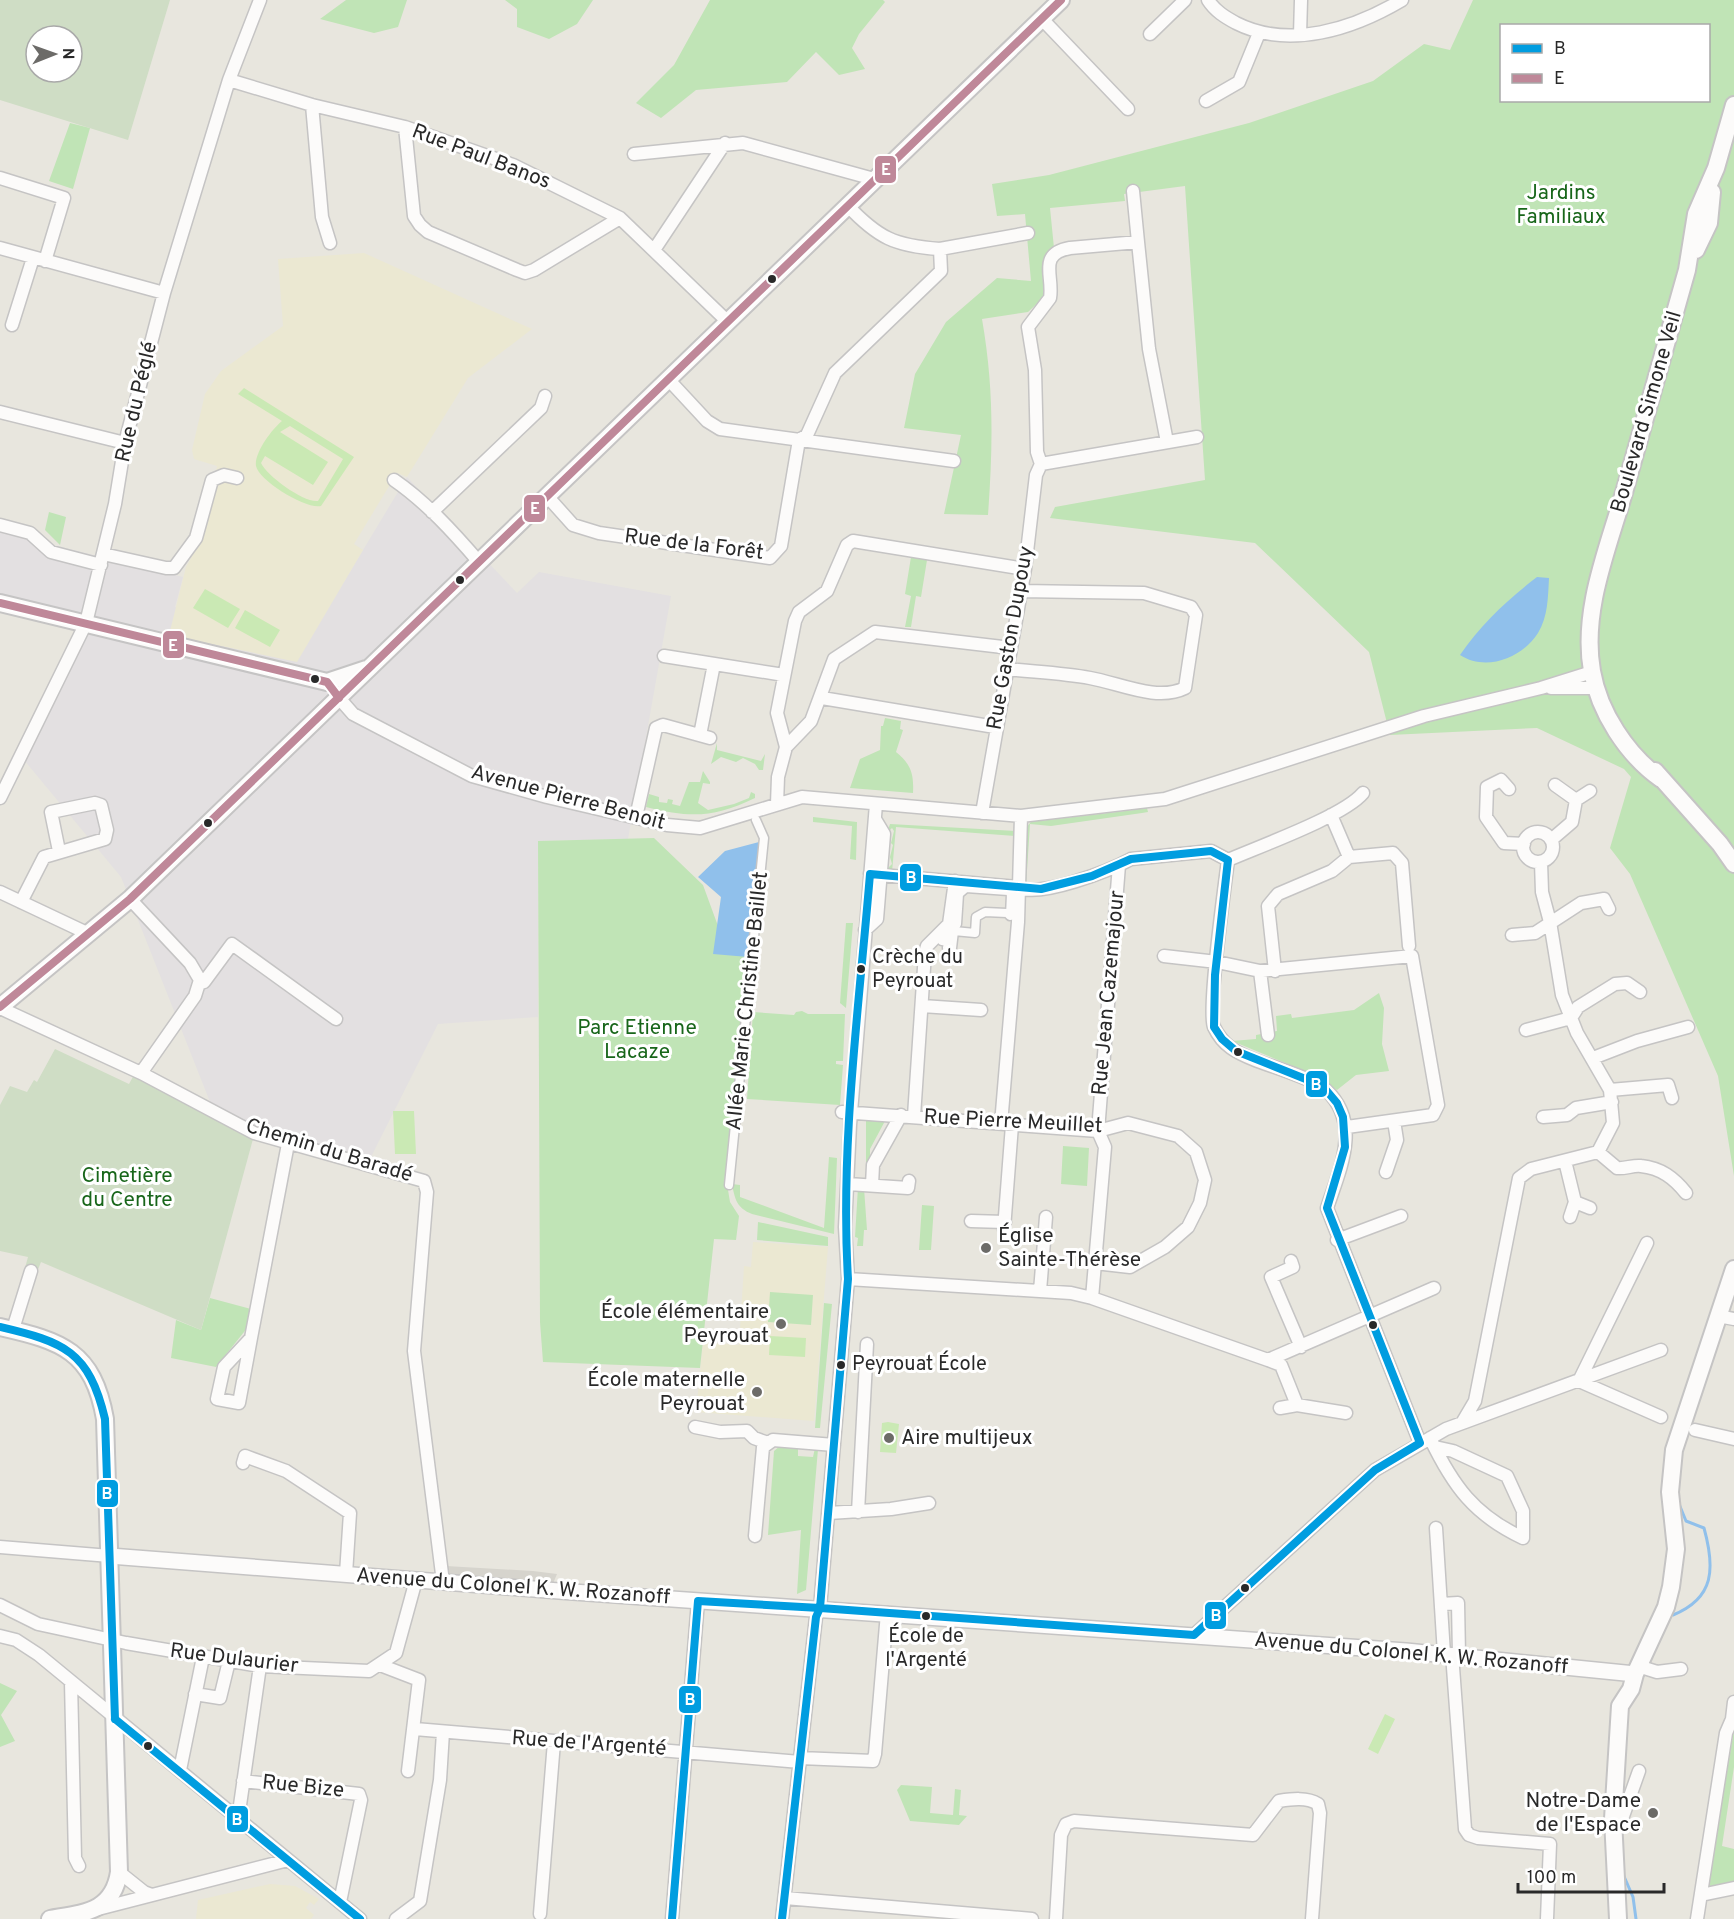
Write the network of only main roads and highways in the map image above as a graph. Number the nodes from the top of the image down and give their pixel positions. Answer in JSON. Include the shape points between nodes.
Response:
{"nodes":[{"id":1,"x":1061,"y":0,"type":"edge"},
{"id":2,"x":1734,"y":105,"type":"edge"},
{"id":3,"x":0,"y":603,"type":"edge"},
{"id":4,"x":371,"y":668,"type":"junction"},
{"id":5,"x":327,"y":682,"type":"junction"},
{"id":6,"x":1599,"y":682,"type":"junction"},
{"id":7,"x":339,"y":698,"type":"junction"},
{"id":8,"x":1661,"y":779,"type":"junction"},
{"id":9,"x":1734,"y":864,"type":"edge"},
{"id":10,"x":1,"y":1006,"type":"edge"},
{"id":11,"x":1734,"y":1269,"type":"edge"},
{"id":12,"x":1726,"y":1317,"type":"edge"},
{"id":13,"x":6,"y":1328,"type":"edge"},
{"id":14,"x":50,"y":1919,"type":"edge"},
{"id":15,"x":1618,"y":1919,"type":"edge"}],
"edges":[{"from":1,"to":4,"type":"main road"},
{"from":2,"to":6,"type":"main road","name":"Boulevard Simone Veil","via":[[1716,168],[1709,223],[1687,270],[1593,601],[1590,642]]},
{"from":3,"to":5,"type":"main road"},
{"from":4,"to":5,"type":"main road"},
{"from":4,"to":7,"type":"main road"},
{"from":5,"to":7,"type":"main road"},
{"from":6,"to":8,"type":"main road","name":"Boulevard Simone Veil"},
{"from":6,"to":8,"type":"main road","name":"Boulevard Simone Veil","via":[[1624,743],[1645,768]]},
{"from":7,"to":10,"type":"main road","via":[[130,899]]},
{"from":8,"to":9,"type":"main road","name":"Boulevard Simone Veil"},
{"from":11,"to":12,"type":"main road"},
{"from":12,"to":15,"type":"main road","via":[[1674,1450],[1670,1492],[1676,1549],[1666,1607],[1620,1706],[1613,1831]]},
{"from":13,"to":14,"type":"main road","via":[[68,1348],[95,1381],[105,1419],[119,1872],[110,1897],[92,1910]]}]}
